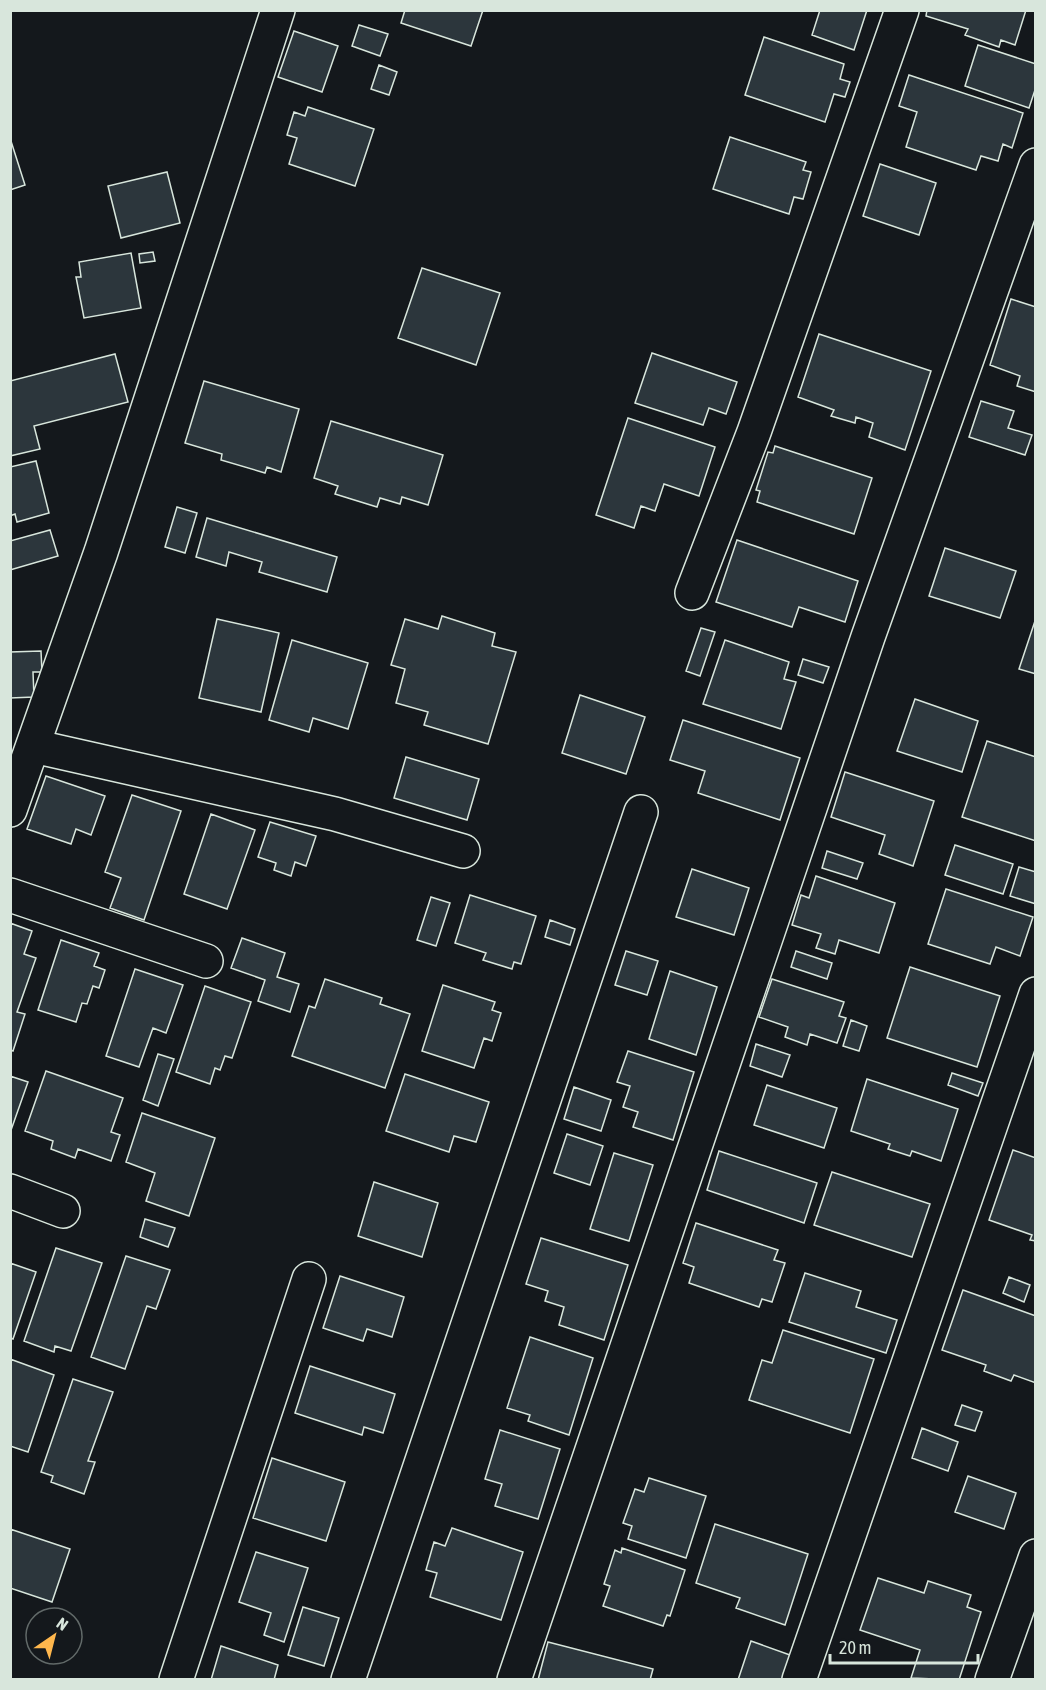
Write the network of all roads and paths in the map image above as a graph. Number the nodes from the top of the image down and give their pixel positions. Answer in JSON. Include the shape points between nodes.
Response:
{"nodes":[{"id":1,"x":278,"y":10,"type":"edge"},
{"id":2,"x":902,"y":10,"type":"edge"},
{"id":3,"x":1035,"y":165,"type":"edge"},
{"id":4,"x":692,"y":592,"type":"dead end"},
{"id":5,"x":33,"y":746,"type":"junction"},
{"id":6,"x":10,"y":810,"type":"edge"},
{"id":7,"x":640,"y":812,"type":"dead end"},
{"id":8,"x":463,"y":851,"type":"dead end"},
{"id":9,"x":10,"y":895,"type":"edge"},
{"id":10,"x":206,"y":961,"type":"dead end"},
{"id":11,"x":1035,"y":994,"type":"edge"},
{"id":12,"x":10,"y":1191,"type":"edge"},
{"id":13,"x":63,"y":1211,"type":"dead end"},
{"id":14,"x":309,"y":1279,"type":"dead end"},
{"id":15,"x":1035,"y":1556,"type":"edge"},
{"id":16,"x":176,"y":1680,"type":"edge"},
{"id":17,"x":348,"y":1680,"type":"edge"},
{"id":18,"x":514,"y":1680,"type":"edge"},
{"id":19,"x":799,"y":1680,"type":"edge"},
{"id":20,"x":992,"y":1680,"type":"edge"}],
"edges":[{"from":1,"to":5,"type":"street","via":[[105,541]]},
{"from":2,"to":4,"type":"street","via":[[754,432]]},
{"from":3,"to":18,"type":"street","via":[[864,649]]},
{"from":5,"to":6,"type":"street"},
{"from":5,"to":8,"type":"street","via":[[335,814]]},
{"from":7,"to":17,"type":"street"},
{"from":9,"to":10,"type":"street"},
{"from":11,"to":19,"type":"street"},
{"from":12,"to":13,"type":"street"},
{"from":14,"to":16,"type":"street"},
{"from":15,"to":20,"type":"street"}]}
